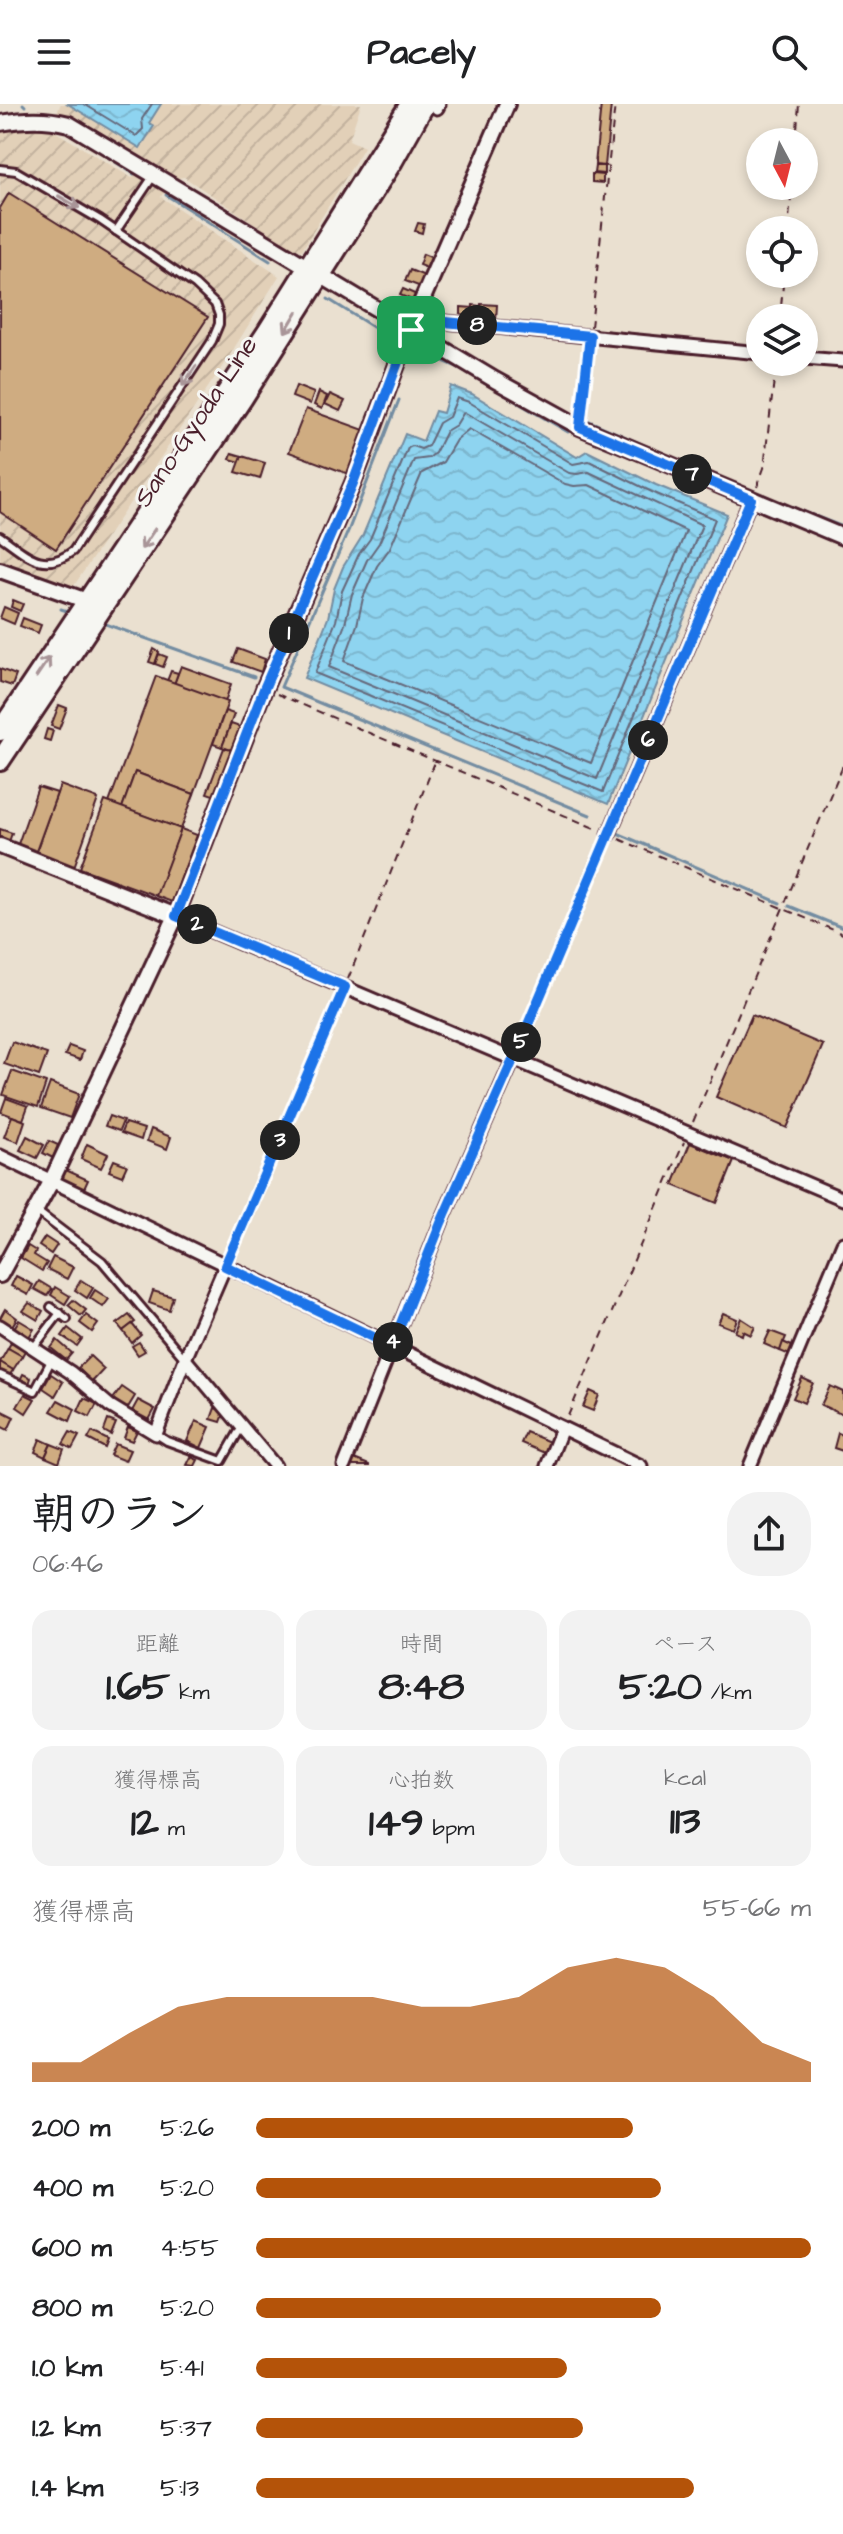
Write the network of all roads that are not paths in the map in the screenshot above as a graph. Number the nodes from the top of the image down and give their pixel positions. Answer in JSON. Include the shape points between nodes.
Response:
{"nodes":[{"id":1,"x":410,"y":104,"type":"edge"},
{"id":2,"x":507,"y":104,"type":"edge"},
{"id":3,"x":434,"y":105,"type":"edge"},
{"id":4,"x":0,"y":123,"type":"edge"},
{"id":5,"x":387,"y":157,"type":"junction"},
{"id":6,"x":0,"y":169,"type":"edge"},
{"id":7,"x":154,"y":175,"type":"junction"},
{"id":8,"x":116,"y":231,"type":"junction"},
{"id":9,"x":314,"y":272,"type":"junction"},
{"id":10,"x":412,"y":324,"type":"junction"},
{"id":11,"x":746,"y":352,"type":"edge"},
{"id":12,"x":818,"y":359,"type":"edge"},
{"id":13,"x":843,"y":361,"type":"edge"},
{"id":14,"x":754,"y":494,"type":"junction"},
{"id":15,"x":0,"y":536,"type":"edge"},
{"id":16,"x":843,"y":537,"type":"edge"},
{"id":17,"x":0,"y":570,"type":"edge"},
{"id":18,"x":87,"y":601,"type":"junction"},
{"id":19,"x":0,"y":731,"type":"edge"},
{"id":20,"x":0,"y":761,"type":"edge"},
{"id":21,"x":609,"y":834,"type":"road end"},
{"id":22,"x":0,"y":846,"type":"edge"},
{"id":23,"x":176,"y":916,"type":"junction"},
{"id":24,"x":513,"y":1060,"type":"junction"},
{"id":25,"x":0,"y":1156,"type":"edge"},
{"id":26,"x":51,"y":1182,"type":"junction"},
{"id":27,"x":843,"y":1199,"type":"edge"},
{"id":28,"x":35,"y":1210,"type":"junction"},
{"id":29,"x":843,"y":1243,"type":"edge"},
{"id":30,"x":225,"y":1266,"type":"junction"},
{"id":31,"x":0,"y":1275,"type":"edge"},
{"id":32,"x":51,"y":1307,"type":"dead end"},
{"id":33,"x":60,"y":1313,"type":"junction"},
{"id":34,"x":67,"y":1319,"type":"dead end"},
{"id":35,"x":0,"y":1326,"type":"edge"},
{"id":36,"x":392,"y":1346,"type":"junction"},
{"id":37,"x":34,"y":1347,"type":"junction"},
{"id":38,"x":52,"y":1359,"type":"junction"},
{"id":39,"x":185,"y":1359,"type":"junction"},
{"id":40,"x":0,"y":1375,"type":"edge"},
{"id":41,"x":243,"y":1428,"type":"junction"},
{"id":42,"x":562,"y":1428,"type":"junction"},
{"id":43,"x":156,"y":1434,"type":"junction"},
{"id":44,"x":275,"y":1466,"type":"edge"},
{"id":45,"x":344,"y":1466,"type":"edge"},
{"id":46,"x":547,"y":1466,"type":"edge"},
{"id":47,"x":641,"y":1466,"type":"edge"},
{"id":48,"x":750,"y":1466,"type":"edge"}],
"edges":[{"from":1,"to":5,"type":"main road","name":"Sano-Gyoda Line"},
{"from":2,"to":10,"type":"street"},
{"from":3,"to":5,"type":"main road","name":"Sano-Gyoda Line"},
{"from":4,"to":7,"type":"street","via":[[47,119],[69,124]]},
{"from":5,"to":9,"type":"main road","name":"Sano-Gyoda Line"},
{"from":6,"to":8,"type":"lane","one_way":true,"via":[[16,171]]},
{"from":7,"to":8,"type":"lane"},
{"from":7,"to":9,"type":"street"},
{"from":8,"to":15,"type":"lane","one_way":true,"via":[[195,285],[215,304],[219,324],[73,551],[49,563]]},
{"from":9,"to":10,"type":"street"},
{"from":9,"to":18,"type":"main road","name":"Sano-Gyoda Line"},
{"from":9,"to":20,"type":"main road","name":"Sano-Gyoda Line","one_way":true,"via":[[243,398]]},
{"from":10,"to":11,"type":"street"},
{"from":10,"to":14,"type":"street","via":[[580,427]]},
{"from":10,"to":23,"type":"street","via":[[353,483],[264,689]]},
{"from":12,"to":13,"type":"street"},
{"from":14,"to":16,"type":"street"},
{"from":14,"to":21,"type":"street"},
{"from":17,"to":18,"type":"street"},
{"from":19,"to":18,"type":"main road","name":"Sano-Gyoda Line","one_way":true},
{"from":22,"to":23,"type":"street"},
{"from":23,"to":24,"type":"street"},
{"from":23,"to":26,"type":"street"},
{"from":24,"to":27,"type":"street"},
{"from":24,"to":36,"type":"street"},
{"from":25,"to":26,"type":"street"},
{"from":26,"to":28,"type":"street"},
{"from":26,"to":30,"type":"street"},
{"from":28,"to":31,"type":"street"},
{"from":28,"to":39,"type":"lane","via":[[102,1261]]},
{"from":29,"to":48,"type":"street"},
{"from":30,"to":36,"type":"street"},
{"from":30,"to":39,"type":"street"},
{"from":32,"to":33,"type":"lane"},
{"from":33,"to":34,"type":"lane"},
{"from":33,"to":37,"type":"lane"},
{"from":35,"to":37,"type":"street"},
{"from":36,"to":42,"type":"street"},
{"from":36,"to":45,"type":"street"},
{"from":37,"to":38,"type":"street"},
{"from":38,"to":40,"type":"lane","via":[[35,1391]]},
{"from":38,"to":43,"type":"street","via":[[110,1406]]},
{"from":39,"to":41,"type":"street"},
{"from":39,"to":43,"type":"street"},
{"from":41,"to":43,"type":"lane","via":[[222,1461]]},
{"from":41,"to":44,"type":"street"},
{"from":42,"to":46,"type":"street"},
{"from":42,"to":47,"type":"street"}]}
